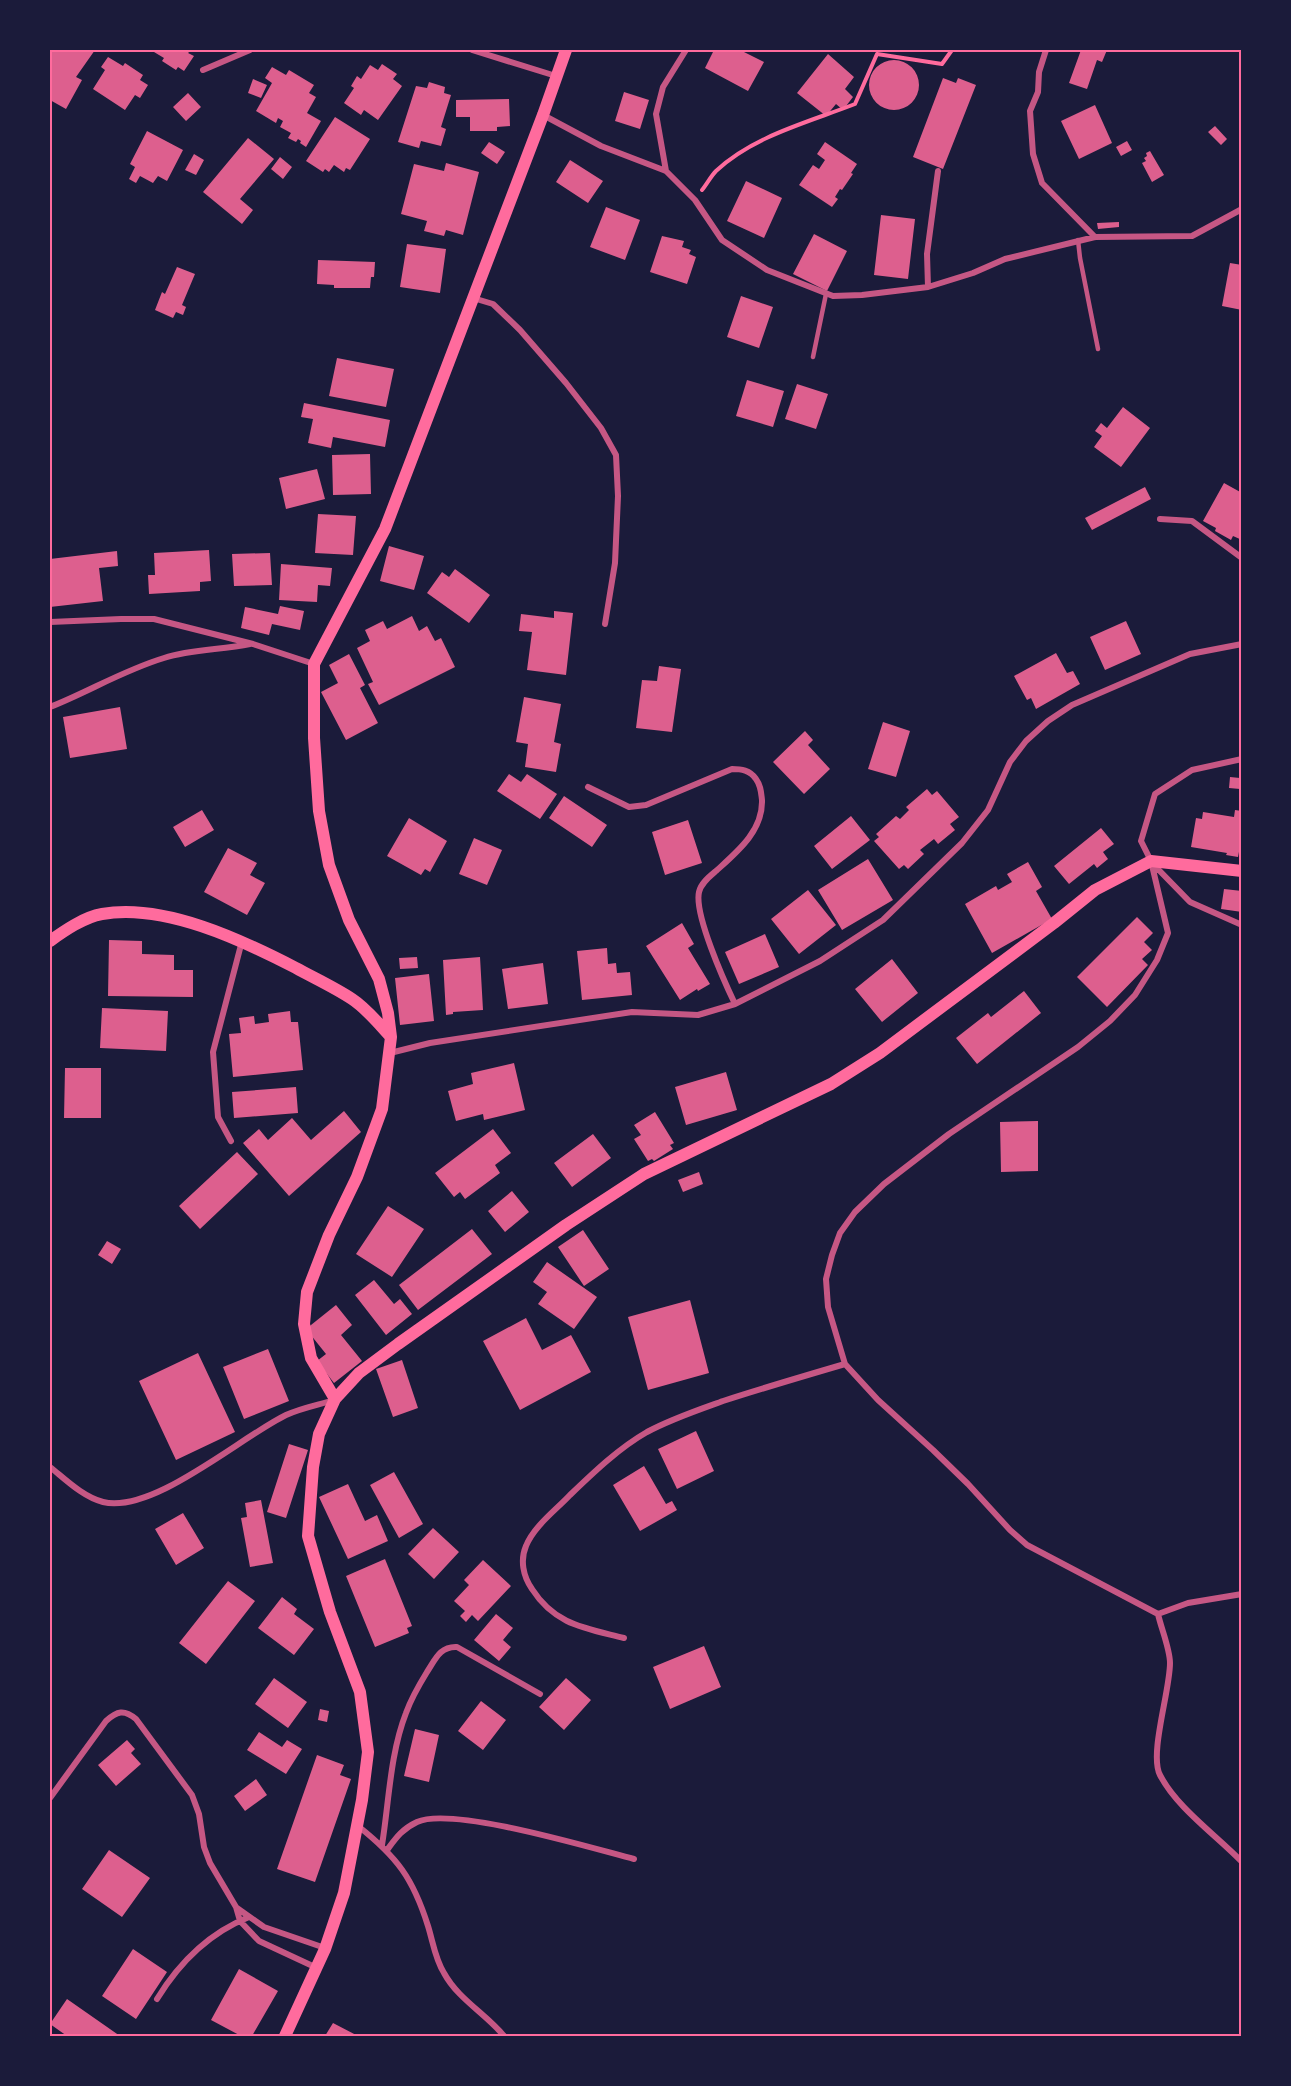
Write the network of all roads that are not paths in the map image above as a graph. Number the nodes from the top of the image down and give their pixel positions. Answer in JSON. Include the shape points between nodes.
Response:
{"nodes":[{"id":1,"x":250,"y":50,"type":"edge"},
{"id":2,"x":472,"y":50,"type":"edge"},
{"id":3,"x":566,"y":50,"type":"edge"},
{"id":4,"x":686,"y":50,"type":"edge"},
{"id":5,"x":1046,"y":50,"type":"edge"},
{"id":6,"x":203,"y":70,"type":"dead end"},
{"id":7,"x":556,"y":76,"type":"junction"},
{"id":8,"x":543,"y":115,"type":"junction"},
{"id":9,"x":666,"y":171,"type":"junction"},
{"id":10,"x":938,"y":171,"type":"dead end"},
{"id":11,"x":1242,"y":209,"type":"edge"},
{"id":12,"x":1095,"y":237,"type":"junction"},
{"id":13,"x":1078,"y":240,"type":"junction"},
{"id":14,"x":928,"y":286,"type":"junction"},
{"id":15,"x":826,"y":294,"type":"junction"},
{"id":16,"x":472,"y":298,"type":"junction"},
{"id":17,"x":1098,"y":349,"type":"dead end"},
{"id":18,"x":813,"y":357,"type":"dead end"},
{"id":19,"x":1160,"y":519,"type":"dead end"},
{"id":20,"x":1242,"y":558,"type":"edge"},
{"id":21,"x":50,"y":622,"type":"edge"},
{"id":22,"x":605,"y":624,"type":"dead end"},
{"id":23,"x":253,"y":644,"type":"junction"},
{"id":24,"x":1242,"y":644,"type":"edge"},
{"id":25,"x":314,"y":664,"type":"junction"},
{"id":26,"x":50,"y":707,"type":"edge"},
{"id":27,"x":1242,"y":759,"type":"edge"},
{"id":28,"x":588,"y":787,"type":"dead end"},
{"id":29,"x":1151,"y":861,"type":"junction"},
{"id":30,"x":1242,"y":871,"type":"edge"},
{"id":31,"x":1242,"y":925,"type":"edge"},
{"id":32,"x":50,"y":940,"type":"edge"},
{"id":33,"x":242,"y":940,"type":"junction"},
{"id":34,"x":735,"y":1004,"type":"junction"},
{"id":35,"x":391,"y":1037,"type":"junction"},
{"id":36,"x":390,"y":1053,"type":"junction"},
{"id":37,"x":231,"y":1141,"type":"dead end"},
{"id":38,"x":845,"y":1364,"type":"junction"},
{"id":39,"x":335,"y":1400,"type":"junction"},
{"id":40,"x":50,"y":1467,"type":"edge"},
{"id":41,"x":1242,"y":1594,"type":"edge"},
{"id":42,"x":1158,"y":1614,"type":"junction"},
{"id":43,"x":624,"y":1638,"type":"dead end"},
{"id":44,"x":540,"y":1694,"type":"dead end"},
{"id":45,"x":50,"y":1798,"type":"edge"},
{"id":46,"x":357,"y":1826,"type":"junction"},
{"id":47,"x":385,"y":1848,"type":"junction"},
{"id":48,"x":633,"y":1859,"type":"dead end"},
{"id":49,"x":1242,"y":1862,"type":"edge"},
{"id":50,"x":236,"y":1907,"type":"junction"},
{"id":51,"x":249,"y":1917,"type":"junction"},
{"id":52,"x":240,"y":1921,"type":"junction"},
{"id":53,"x":326,"y":1948,"type":"junction"},
{"id":54,"x":317,"y":1968,"type":"junction"},
{"id":55,"x":157,"y":1999,"type":"dead end"},
{"id":56,"x":285,"y":2037,"type":"edge"},
{"id":57,"x":504,"y":2037,"type":"edge"}],
"edges":[{"from":1,"to":6,"type":"street"},
{"from":2,"to":7,"type":"street"},
{"from":3,"to":7,"type":"main road"},
{"from":4,"to":9,"type":"street","via":[[663,87],[656,114]]},
{"from":5,"to":12,"type":"street","via":[[1030,111],[1033,154],[1042,183]]},
{"from":7,"to":8,"type":"main road"},
{"from":8,"to":9,"type":"street","via":[[601,146]]},
{"from":8,"to":16,"type":"main road"},
{"from":9,"to":15,"type":"street","via":[[695,200],[722,240],[767,270]]},
{"from":10,"to":14,"type":"street","via":[[927,254]]},
{"from":11,"to":12,"type":"street","via":[[1192,236]]},
{"from":12,"to":13,"type":"street"},
{"from":13,"to":14,"type":"street","via":[[1005,259]]},
{"from":13,"to":17,"type":"lane"},
{"from":14,"to":15,"type":"street","via":[[862,295]]},
{"from":15,"to":18,"type":"lane"},
{"from":16,"to":22,"type":"street","via":[[493,304],[520,330],[601,428],[616,455],[615,563]]},
{"from":16,"to":25,"type":"main road","via":[[385,529]]},
{"from":19,"to":20,"type":"street","via":[[1192,521]]},
{"from":21,"to":23,"type":"street","via":[[154,620]]},
{"from":23,"to":25,"type":"street"},
{"from":23,"to":26,"type":"street","via":[[165,658]]},
{"from":24,"to":34,"type":"street","via":[[1190,654],[1072,705],[1048,721],[1010,762],[988,810],[962,843],[883,920],[820,961]]},
{"from":25,"to":35,"type":"main road","via":[[319,812],[329,865],[349,920],[380,979]]},
{"from":27,"to":29,"type":"street","via":[[1192,770],[1155,794],[1141,841]]},
{"from":28,"to":34,"type":"street","via":[[628,807],[646,805],[732,769],[742,769],[754,776],[761,788],[760,819],[752,834],[699,890],[698,909]]},
{"from":29,"to":30,"type":"main road"},
{"from":29,"to":31,"type":"street","via":[[1190,902]]},
{"from":29,"to":38,"type":"street","via":[[1168,933],[1135,995],[1078,1047],[949,1134],[884,1184],[840,1233],[826,1279],[828,1307]]},
{"from":29,"to":39,"type":"main road","via":[[1095,890],[880,1053],[831,1084],[644,1174],[566,1225],[359,1373]]},
{"from":32,"to":33,"type":"main road","via":[[99,914],[126,911],[160,914]]},
{"from":33,"to":35,"type":"main road","via":[[354,1000]]},
{"from":33,"to":37,"type":"street","via":[[213,1052],[218,1117]]},
{"from":34,"to":36,"type":"street","via":[[698,1015],[632,1012],[430,1043]]},
{"from":35,"to":36,"type":"main road"},
{"from":36,"to":39,"type":"main road","via":[[382,1109],[307,1292],[304,1324],[311,1358]]},
{"from":38,"to":42,"type":"street","via":[[1027,1545]]},
{"from":38,"to":43,"type":"street","via":[[691,1412],[647,1432],[598,1467],[535,1531],[527,1543],[523,1565],[526,1580],[548,1610],[560,1619]]},
{"from":39,"to":40,"type":"street","via":[[287,1415],[177,1482],[147,1498],[123,1504],[102,1502],[86,1495]]},
{"from":39,"to":46,"type":"main road","via":[[320,1434],[312,1467],[308,1536],[330,1612],[360,1692],[368,1752]]},
{"from":41,"to":42,"type":"street","via":[[1188,1603]]},
{"from":42,"to":49,"type":"street","via":[[1170,1660],[1156,1761],[1160,1774],[1172,1793]]},
{"from":44,"to":47,"type":"street","via":[[457,1647],[444,1649],[417,1688],[406,1713],[399,1737]]},
{"from":45,"to":50,"type":"street","via":[[106,1721],[114,1713],[130,1713],[192,1795],[210,1863]]},
{"from":46,"to":47,"type":"street"},
{"from":46,"to":53,"type":"main road","via":[[344,1893]]},
{"from":47,"to":48,"type":"street","via":[[399,1832],[419,1821],[441,1819],[477,1821]]},
{"from":47,"to":57,"type":"street","via":[[417,1897],[444,1974]]},
{"from":50,"to":51,"type":"street"},
{"from":50,"to":52,"type":"street"},
{"from":51,"to":52,"type":"street"},
{"from":51,"to":53,"type":"street","via":[[264,1927]]},
{"from":52,"to":54,"type":"street","via":[[259,1941]]},
{"from":52,"to":55,"type":"street","via":[[192,1954]]},
{"from":53,"to":54,"type":"main road"},
{"from":54,"to":56,"type":"main road"}]}
